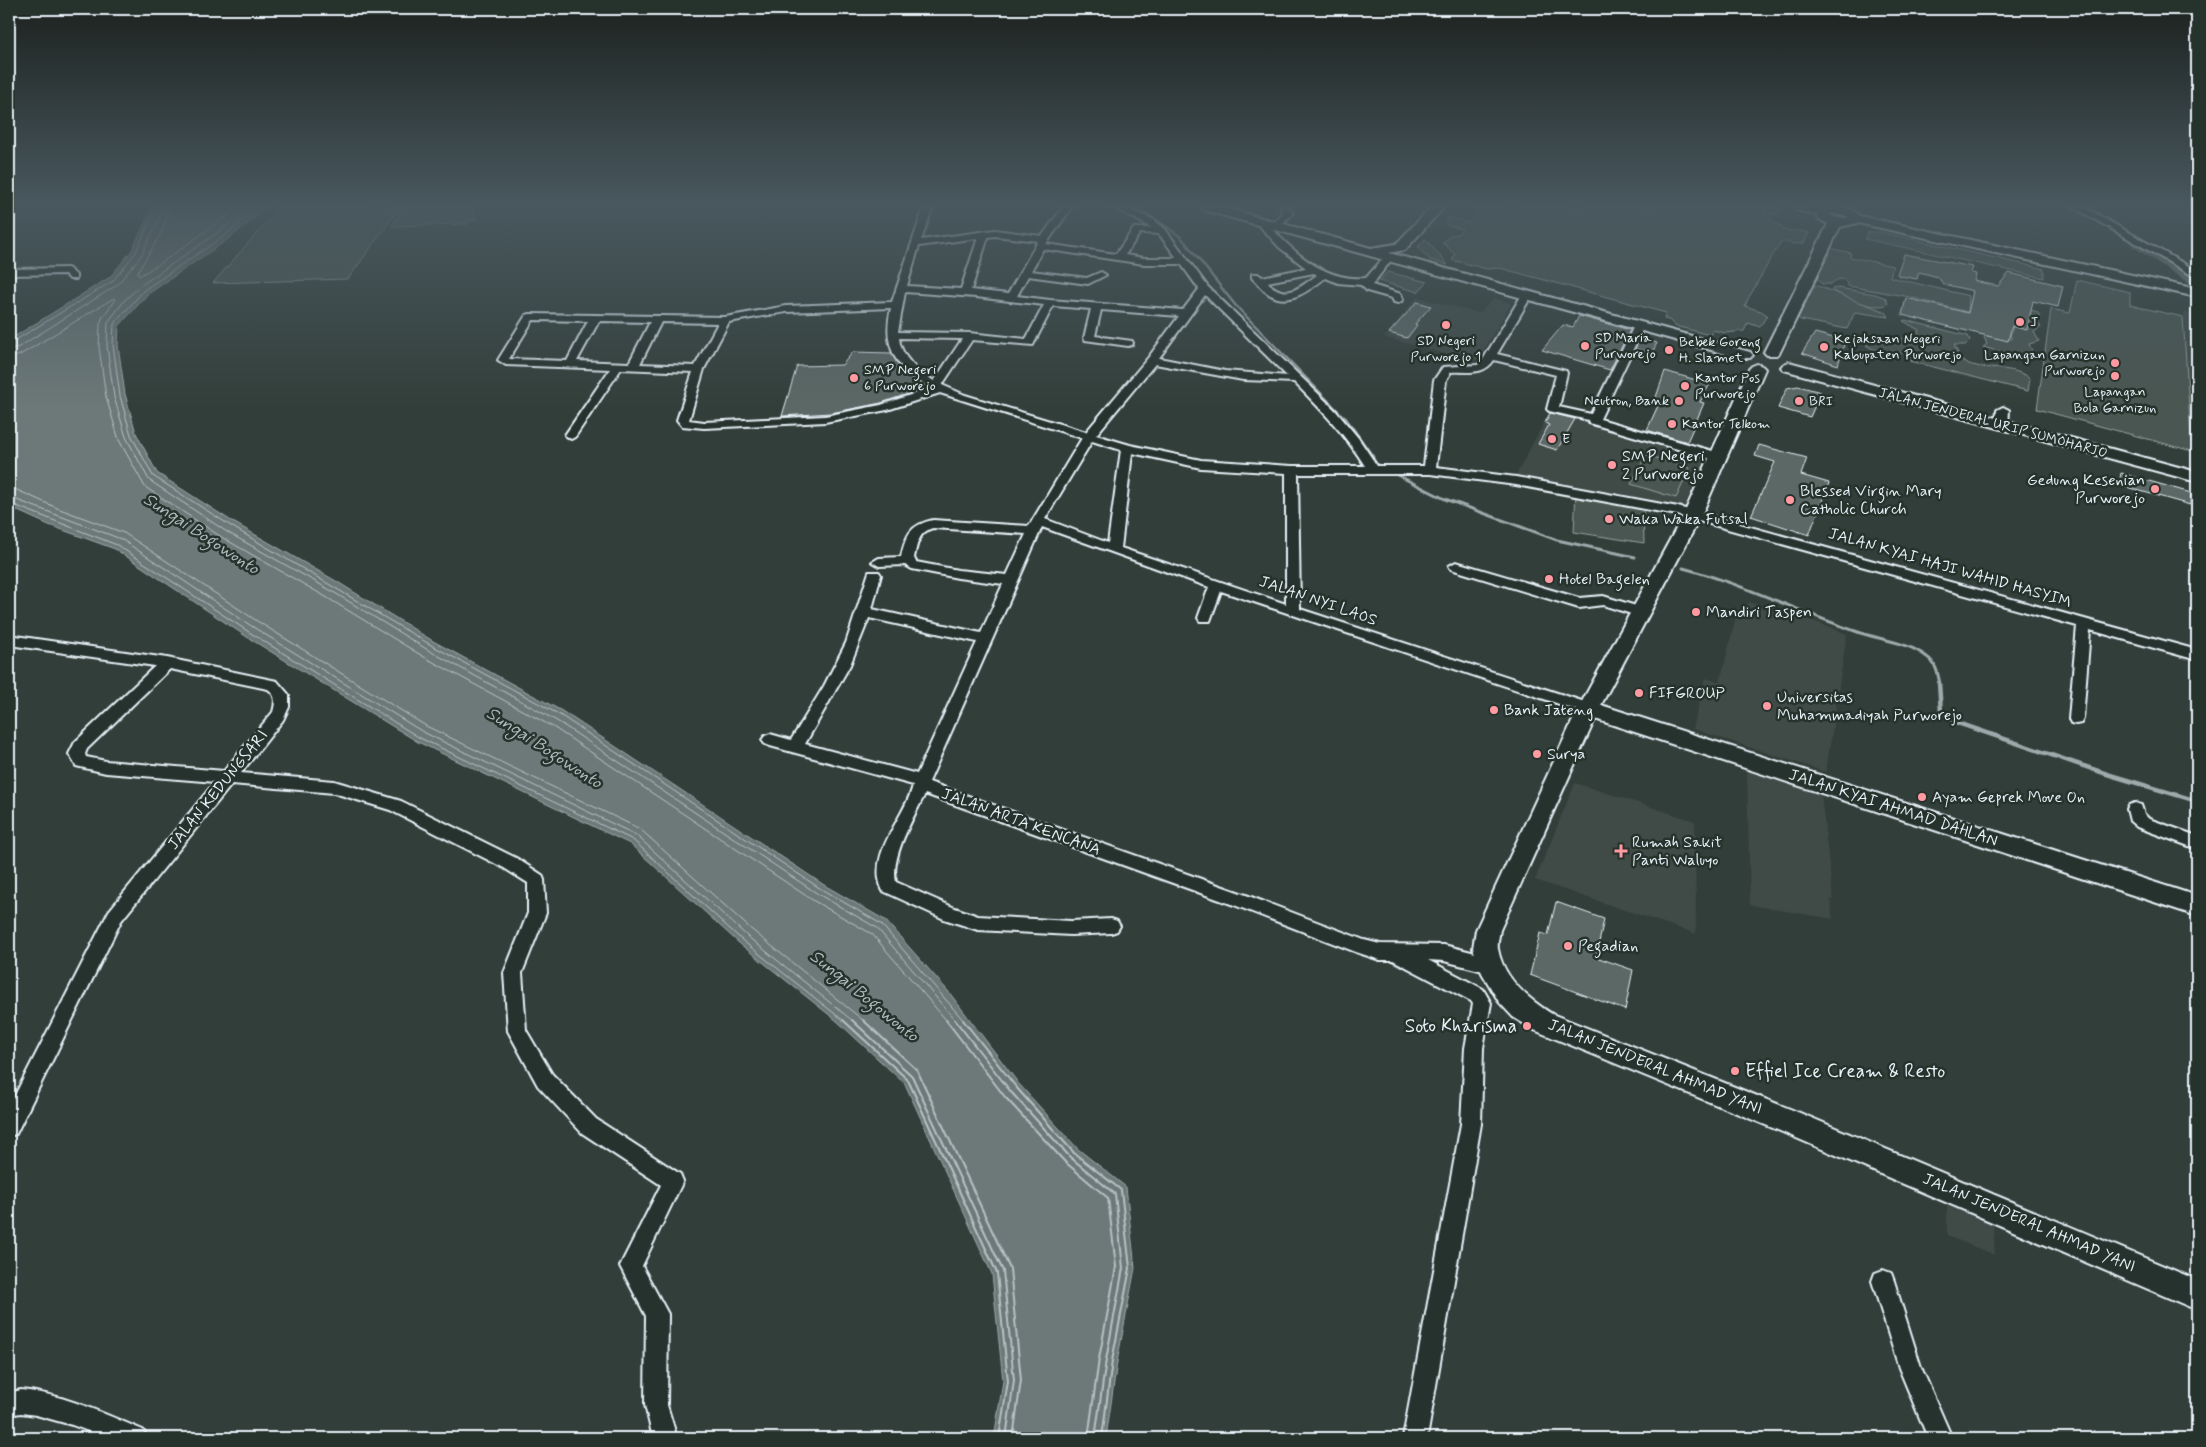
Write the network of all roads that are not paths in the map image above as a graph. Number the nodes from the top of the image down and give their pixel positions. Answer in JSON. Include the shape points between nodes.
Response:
{"nodes":[{"id":1,"x":71,"y":275,"type":"edge"},
{"id":2,"x":907,"y":275,"type":"edge"},
{"id":3,"x":971,"y":275,"type":"edge"},
{"id":4,"x":1023,"y":275,"type":"edge"},
{"id":5,"x":1036,"y":275,"type":"edge"},
{"id":6,"x":1193,"y":275,"type":"edge"},
{"id":7,"x":1277,"y":275,"type":"edge"},
{"id":8,"x":1323,"y":275,"type":"joint"},
{"id":9,"x":1374,"y":275,"type":"edge"},
{"id":10,"x":1454,"y":275,"type":"edge"},
{"id":11,"x":1810,"y":275,"type":"edge"},
{"id":12,"x":2118,"y":275,"type":"edge"},
{"id":13,"x":1101,"y":276,"type":"dead end"},
{"id":14,"x":73,"y":277,"type":"dead end"},
{"id":15,"x":1368,"y":281,"type":"junction"},
{"id":16,"x":902,"y":289,"type":"junction"},
{"id":17,"x":1204,"y":289,"type":"junction"},
{"id":18,"x":965,"y":292,"type":"junction"},
{"id":19,"x":2197,"y":293,"type":"edge"},
{"id":20,"x":1526,"y":295,"type":"junction"},
{"id":21,"x":1010,"y":299,"type":"junction"},
{"id":22,"x":1398,"y":300,"type":"dead end"},
{"id":23,"x":1050,"y":303,"type":"junction"},
{"id":24,"x":896,"y":305,"type":"junction"},
{"id":25,"x":1097,"y":307,"type":"junction"},
{"id":26,"x":1184,"y":313,"type":"junction"},
{"id":27,"x":595,"y":318,"type":"junction"},
{"id":28,"x":657,"y":319,"type":"junction"},
{"id":29,"x":725,"y":320,"type":"junction"},
{"id":30,"x":1638,"y":326,"type":"junction"},
{"id":31,"x":892,"y":335,"type":"junction"},
{"id":32,"x":968,"y":336,"type":"junction"},
{"id":33,"x":1128,"y":343,"type":"dead end"},
{"id":34,"x":1772,"y":352,"type":"junction"},
{"id":35,"x":1744,"y":355,"type":"junction"},
{"id":36,"x":1491,"y":356,"type":"junction"},
{"id":37,"x":1152,"y":360,"type":"junction"},
{"id":38,"x":570,"y":365,"type":"junction"},
{"id":39,"x":618,"y":365,"type":"junction"},
{"id":40,"x":633,"y":366,"type":"junction"},
{"id":41,"x":1789,"y":367,"type":"junction"},
{"id":42,"x":699,"y":369,"type":"junction"},
{"id":43,"x":1757,"y":369,"type":"junction"},
{"id":44,"x":1298,"y":379,"type":"junction"},
{"id":45,"x":938,"y":388,"type":"junction"},
{"id":46,"x":1594,"y":418,"type":"junction"},
{"id":47,"x":571,"y":435,"type":"dead end"},
{"id":48,"x":1088,"y":437,"type":"junction"},
{"id":49,"x":1127,"y":448,"type":"junction"},
{"id":50,"x":1719,"y":457,"type":"junction"},
{"id":51,"x":1292,"y":470,"type":"junction"},
{"id":52,"x":1373,"y":470,"type":"junction"},
{"id":53,"x":1430,"y":470,"type":"junction"},
{"id":54,"x":2197,"y":477,"type":"edge"},
{"id":55,"x":1693,"y":514,"type":"junction"},
{"id":56,"x":1036,"y":526,"type":"junction"},
{"id":57,"x":1114,"y":550,"type":"junction"},
{"id":58,"x":908,"y":561,"type":"junction"},
{"id":59,"x":1456,"y":566,"type":"dead end"},
{"id":60,"x":1010,"y":580,"type":"junction"},
{"id":61,"x":1216,"y":585,"type":"junction"},
{"id":62,"x":1294,"y":611,"type":"junction"},
{"id":63,"x":864,"y":612,"type":"junction"},
{"id":64,"x":1641,"y":612,"type":"junction"},
{"id":65,"x":1205,"y":618,"type":"dead end"},
{"id":66,"x":2084,"y":624,"type":"junction"},
{"id":67,"x":985,"y":639,"type":"junction"},
{"id":68,"x":9,"y":640,"type":"edge"},
{"id":69,"x":2197,"y":655,"type":"edge"},
{"id":70,"x":167,"y":663,"type":"junction"},
{"id":71,"x":1589,"y":709,"type":"junction"},
{"id":72,"x":2076,"y":719,"type":"dead end"},
{"id":73,"x":770,"y":740,"type":"dead end"},
{"id":74,"x":795,"y":747,"type":"junction"},
{"id":75,"x":228,"y":777,"type":"junction"},
{"id":76,"x":920,"y":784,"type":"junction"},
{"id":77,"x":2135,"y":809,"type":"dead end"},
{"id":78,"x":2197,"y":843,"type":"edge"},
{"id":79,"x":2197,"y":906,"type":"edge"},
{"id":80,"x":1111,"y":926,"type":"dead end"},
{"id":81,"x":1397,"y":953,"type":"junction"},
{"id":82,"x":1491,"y":965,"type":"junction"},
{"id":83,"x":9,"y":1127,"type":"edge"},
{"id":84,"x":1883,"y":1281,"type":"dead end"},
{"id":85,"x":2197,"y":1295,"type":"edge"},
{"id":86,"x":9,"y":1404,"type":"edge"},
{"id":87,"x":136,"y":1438,"type":"edge"},
{"id":88,"x":665,"y":1438,"type":"edge"},
{"id":89,"x":1415,"y":1438,"type":"edge"},
{"id":90,"x":1940,"y":1438,"type":"edge"}],
"edges":[{"from":1,"to":14,"type":"street"},
{"from":2,"to":16,"type":"street"},
{"from":3,"to":18,"type":"street"},
{"from":4,"to":21,"type":"street"},
{"from":5,"to":13,"type":"street","via":[[1088,281]]},
{"from":6,"to":17,"type":"street"},
{"from":7,"to":8,"type":"street","via":[[1257,277],[1276,294],[1282,295],[1303,290]]},
{"from":8,"to":15,"type":"street","via":[[1354,282]]},
{"from":9,"to":15,"type":"street"},
{"from":10,"to":20,"type":"main road"},
{"from":11,"to":34,"type":"main road"},
{"from":12,"to":19,"type":"main road"},
{"from":15,"to":22,"type":"street","via":[[1366,285],[1372,289],[1397,296]]},
{"from":16,"to":18,"type":"street"},
{"from":16,"to":24,"type":"street"},
{"from":17,"to":26,"type":"street","name":"JALAN ARTA KENCANA"},
{"from":17,"to":44,"type":"street"},
{"from":18,"to":21,"type":"street"},
{"from":20,"to":30,"type":"main road"},
{"from":20,"to":36,"type":"street"},
{"from":21,"to":23,"type":"street"},
{"from":23,"to":25,"type":"street"},
{"from":23,"to":32,"type":"street","via":[[1030,342]]},
{"from":24,"to":29,"type":"street","via":[[786,309]]},
{"from":24,"to":31,"type":"street"},
{"from":25,"to":26,"type":"street"},
{"from":25,"to":33,"type":"street","via":[[1089,338]]},
{"from":26,"to":37,"type":"street","name":"JALAN ARTA KENCANA"},
{"from":27,"to":28,"type":"street"},
{"from":27,"to":38,"type":"street"},
{"from":27,"to":38,"type":"street","via":[[530,318],[503,360]]},
{"from":28,"to":29,"type":"street"},
{"from":28,"to":40,"type":"street"},
{"from":29,"to":42,"type":"street"},
{"from":30,"to":35,"type":"main road"},
{"from":30,"to":46,"type":"street"},
{"from":31,"to":32,"type":"street"},
{"from":31,"to":45,"type":"street","name":"JALAN KYAI HAJI WAHID HASYIM","via":[[900,356]]},
{"from":32,"to":45,"type":"street"},
{"from":34,"to":35,"type":"main road","via":[[1758,350]]},
{"from":34,"to":41,"type":"main road","via":[[1788,360]]},
{"from":35,"to":43,"type":"main road","via":[[1747,364]]},
{"from":36,"to":46,"type":"street","via":[[1562,373],[1553,409]]},
{"from":36,"to":53,"type":"street","via":[[1482,367],[1447,369],[1440,380]]},
{"from":37,"to":44,"type":"street","via":[[1240,377]]},
{"from":37,"to":48,"type":"street","name":"JALAN ARTA KENCANA"},
{"from":38,"to":39,"type":"street"},
{"from":39,"to":40,"type":"street"},
{"from":39,"to":47,"type":"street"},
{"from":40,"to":42,"type":"street"},
{"from":41,"to":43,"type":"main road","via":[[1780,372]]},
{"from":41,"to":54,"type":"main road","name":"JALAN JENDERAL URIP SUMOHARJO","via":[[2002,417]]},
{"from":42,"to":45,"type":"street","via":[[683,420],[689,425],[826,419],[883,408]]},
{"from":43,"to":50,"type":"main road","name":"JALAN JENDERAL AHMAD YANI"},
{"from":44,"to":52,"type":"street","via":[[1343,426]]},
{"from":45,"to":48,"type":"street","name":"JALAN KYAI HAJI WAHID HASYIM"},
{"from":46,"to":50,"type":"street","via":[[1593,421]]},
{"from":48,"to":49,"type":"street","name":"JALAN KYAI HAJI WAHID HASYIM"},
{"from":48,"to":56,"type":"street","name":"JALAN ARTA KENCANA"},
{"from":49,"to":51,"type":"street","name":"JALAN KYAI HAJI WAHID HASYIM","via":[[1201,464]]},
{"from":49,"to":57,"type":"street"},
{"from":50,"to":55,"type":"main road","name":"JALAN JENDERAL AHMAD YANI"},
{"from":51,"to":52,"type":"street","name":"JALAN KYAI HAJI WAHID HASYIM"},
{"from":51,"to":62,"type":"street"},
{"from":52,"to":53,"type":"street","name":"JALAN KYAI HAJI WAHID HASYIM"},
{"from":53,"to":55,"type":"street","name":"JALAN KYAI HAJI WAHID HASYIM","via":[[1561,489]]},
{"from":55,"to":64,"type":"main road","name":"JALAN JENDERAL AHMAD YANI"},
{"from":55,"to":66,"type":"street","name":"JALAN KYAI HAJI WAHID HASYIM"},
{"from":56,"to":57,"type":"street","name":"JALAN NYI LAOS"},
{"from":56,"to":58,"type":"street","name":"JALAN NYI LAOS","via":[[928,524],[915,532]]},
{"from":56,"to":60,"type":"street","name":"JALAN ARTA KENCANA"},
{"from":57,"to":61,"type":"street","name":"JALAN NYI LAOS"},
{"from":58,"to":60,"type":"street","via":[[924,569]]},
{"from":58,"to":63,"type":"street","via":[[876,569]]},
{"from":59,"to":64,"type":"street","via":[[1579,603],[1603,600]]},
{"from":60,"to":67,"type":"street","name":"JALAN ARTA KENCANA"},
{"from":61,"to":62,"type":"street","name":"JALAN NYI LAOS"},
{"from":61,"to":65,"type":"street"},
{"from":62,"to":71,"type":"street","name":"JALAN NYI LAOS"},
{"from":63,"to":67,"type":"street"},
{"from":63,"to":74,"type":"street","via":[[841,664]]},
{"from":64,"to":71,"type":"main road","name":"JALAN JENDERAL AHMAD YANI"},
{"from":66,"to":69,"type":"street","name":"JALAN KYAI HAJI WAHID HASYIM"},
{"from":66,"to":72,"type":"street"},
{"from":67,"to":76,"type":"street","name":"JALAN ARTA KENCANA"},
{"from":68,"to":70,"type":"street","name":"JALAN KEDUNGSARI"},
{"from":70,"to":75,"type":"street","name":"JALAN KEDUNGSARI","via":[[272,685],[283,697],[278,716]]},
{"from":70,"to":75,"type":"street","via":[[80,746],[79,760],[92,766]]},
{"from":71,"to":79,"type":"main road","name":"JALAN KYAI AHMAD DAHLAN"},
{"from":71,"to":82,"type":"main road","name":"JALAN JENDERAL AHMAD YANI","via":[[1488,930],[1485,948]]},
{"from":73,"to":74,"type":"street"},
{"from":74,"to":76,"type":"street"},
{"from":75,"to":83,"type":"street","name":"JALAN KEDUNGSARI","via":[[115,916]]},
{"from":75,"to":88,"type":"street","via":[[334,787],[394,805],[510,863],[536,880],[537,913],[514,973],[517,1030],[545,1080],[589,1126],[673,1181],[632,1266],[657,1314],[656,1405]]},
{"from":76,"to":80,"type":"street","via":[[893,847],[886,876],[890,886],[950,914],[978,923],[1071,928]]},
{"from":76,"to":81,"type":"street","name":"JALAN ARTA KENCANA","via":[[1362,947]]},
{"from":77,"to":78,"type":"street","via":[[2136,817],[2143,823]]},
{"from":81,"to":82,"type":"street","name":"JALAN ARTA KENCANA","via":[[1444,953]]},
{"from":81,"to":89,"type":"street","via":[[1463,987],[1482,1003],[1474,1057],[1470,1124]]},
{"from":82,"to":85,"type":"main road","name":"JALAN JENDERAL AHMAD YANI","via":[[1508,994],[1522,1009],[1543,1022],[1799,1126]]},
{"from":84,"to":90,"type":"street","via":[[1910,1368]]},
{"from":86,"to":87,"type":"street","via":[[29,1402],[51,1406]]}]}
